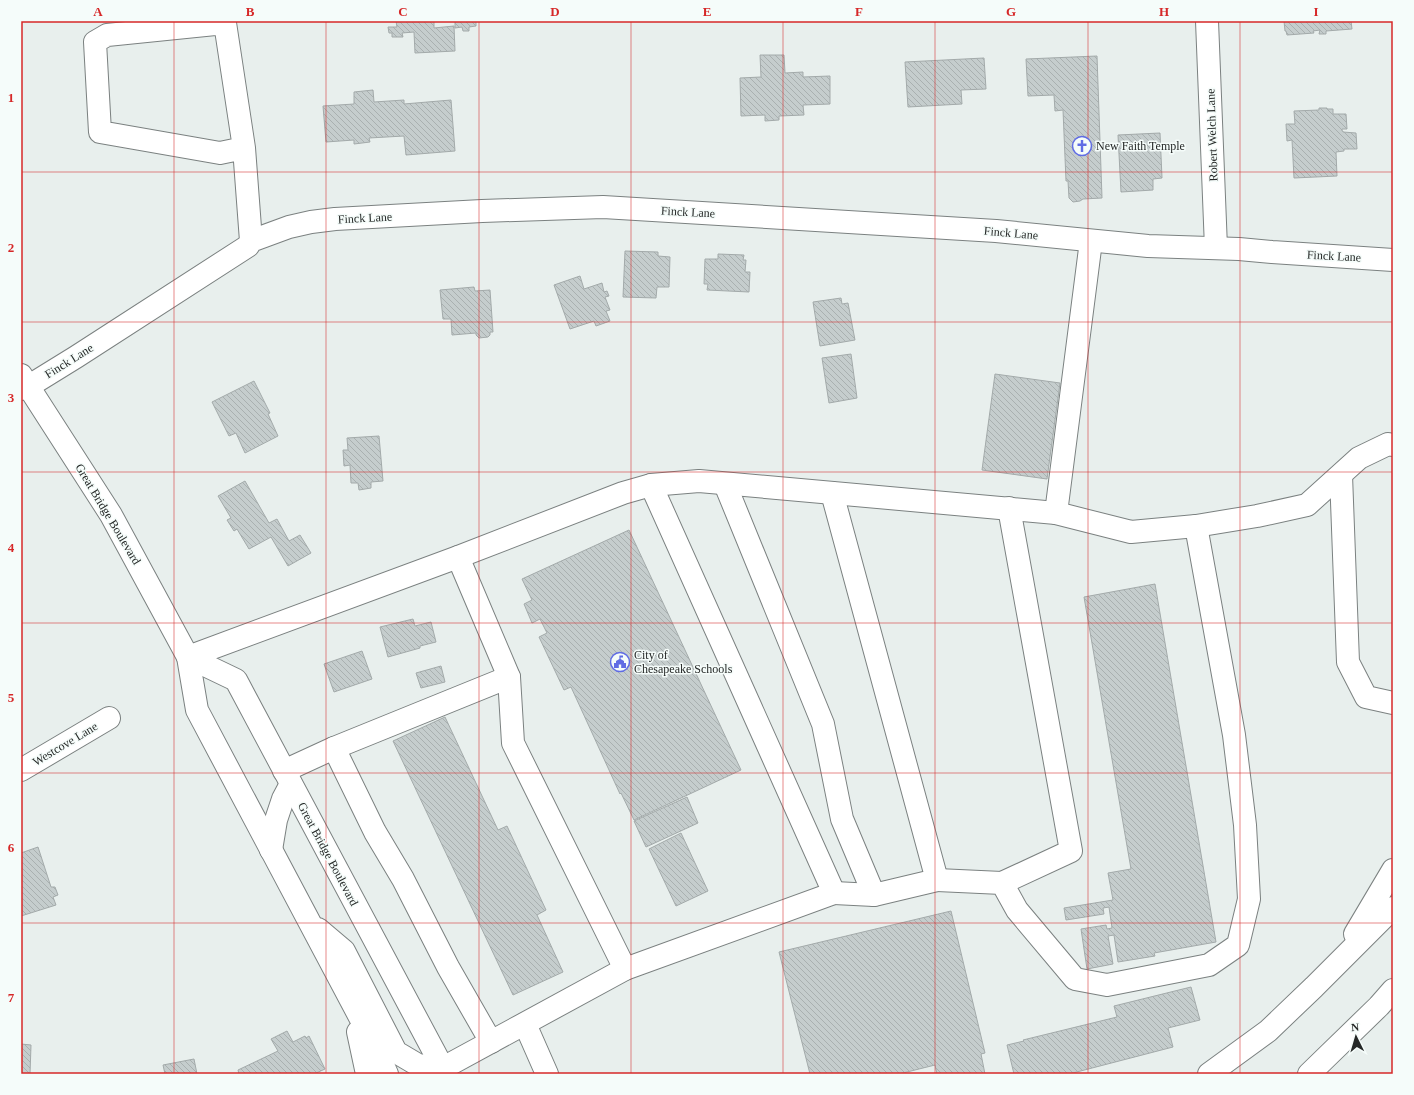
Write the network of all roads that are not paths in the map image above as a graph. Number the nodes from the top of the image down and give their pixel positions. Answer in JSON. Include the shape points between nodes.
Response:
{"nodes":[{"id":1,"x":1207,"y":21,"type":"edge"},
{"id":2,"x":244,"y":148,"type":"junction"},
{"id":3,"x":251,"y":241,"type":"junction"},
{"id":4,"x":1091,"y":241,"type":"junction"},
{"id":5,"x":1216,"y":248,"type":"junction"},
{"id":6,"x":1393,"y":260,"type":"edge"},
{"id":7,"x":24,"y":383,"type":"edge"},
{"id":8,"x":1393,"y":445,"type":"edge"},
{"id":9,"x":1341,"y":475,"type":"junction"},
{"id":10,"x":725,"y":484,"type":"junction"},
{"id":11,"x":651,"y":485,"type":"junction"},
{"id":12,"x":832,"y":493,"type":"junction"},
{"id":13,"x":1010,"y":508,"type":"junction"},
{"id":14,"x":1056,"y":513,"type":"junction"},
{"id":15,"x":1196,"y":526,"type":"junction"},
{"id":16,"x":458,"y":557,"type":"junction"},
{"id":17,"x":188,"y":657,"type":"junction"},
{"id":18,"x":509,"y":677,"type":"junction"},
{"id":19,"x":1393,"y":703,"type":"edge"},
{"id":20,"x":109,"y":718,"type":"dead end"},
{"id":21,"x":334,"y":748,"type":"junction"},
{"id":22,"x":21,"y":770,"type":"edge"},
{"id":23,"x":288,"y":777,"type":"junction"},
{"id":24,"x":271,"y":850,"type":"junction"},
{"id":25,"x":1393,"y":870,"type":"edge"},
{"id":26,"x":937,"y":880,"type":"junction"},
{"id":27,"x":1002,"y":883,"type":"junction"},
{"id":28,"x":834,"y":893,"type":"junction"},
{"id":29,"x":874,"y":896,"type":"junction"},
{"id":30,"x":1393,"y":908,"type":"edge"},
{"id":31,"x":308,"y":920,"type":"junction"},
{"id":32,"x":1338,"y":962,"type":"junction"},
{"id":33,"x":625,"y":969,"type":"junction"},
{"id":34,"x":1393,"y":990,"type":"edge"},
{"id":35,"x":350,"y":999,"type":"junction"},
{"id":36,"x":525,"y":1024,"type":"junction"},
{"id":37,"x":491,"y":1042,"type":"junction"},
{"id":38,"x":443,"y":1072,"type":"edge"},
{"id":39,"x":367,"y":1074,"type":"edge"},
{"id":40,"x":387,"y":1074,"type":"edge"},
{"id":41,"x":547,"y":1074,"type":"edge"},
{"id":42,"x":1209,"y":1074,"type":"edge"},
{"id":43,"x":1309,"y":1074,"type":"edge"}],
"edges":[{"from":1,"to":5,"type":"main road","name":"Robert Welch Lane"},
{"from":2,"to":2,"type":"main road","via":[[225,23],[107,35],[95,42],[100,132],[220,153]]},
{"from":2,"to":3,"type":"main road"},
{"from":3,"to":4,"type":"main road","name":"Finck Lane","via":[[289,227],[335,219],[603,207],[996,231]]},
{"from":3,"to":7,"type":"main road","name":"Finck Lane","via":[[248,246],[76,358]]},
{"from":4,"to":5,"type":"main road","name":"Finck Lane"},
{"from":4,"to":14,"type":"main road"},
{"from":5,"to":6,"type":"main road","name":"Finck Lane"},
{"from":7,"to":17,"type":"main road","name":"Great Bridge Boulevard","via":[[111,515]]},
{"from":8,"to":9,"type":"main road","via":[[1388,444],[1359,458]]},
{"from":9,"to":15,"type":"main road","via":[[1307,505]]},
{"from":9,"to":19,"type":"main road","via":[[1348,662],[1366,697]]},
{"from":10,"to":11,"type":"main road","via":[[699,481]]},
{"from":10,"to":12,"type":"main road"},
{"from":10,"to":29,"type":"main road","via":[[822,724],[842,818]]},
{"from":11,"to":16,"type":"main road","via":[[623,493]]},
{"from":11,"to":28,"type":"main road"},
{"from":12,"to":13,"type":"main road"},
{"from":12,"to":26,"type":"main road"},
{"from":13,"to":14,"type":"main road"},
{"from":13,"to":27,"type":"main road","via":[[1071,851]]},
{"from":14,"to":15,"type":"main road","via":[[1131,532]]},
{"from":15,"to":27,"type":"main road","via":[[1234,735],[1245,825],[1249,899],[1238,945],[1209,965],[1107,985],[1075,979],[1017,910]]},
{"from":16,"to":17,"type":"main road"},
{"from":16,"to":18,"type":"main road"},
{"from":17,"to":23,"type":"main road","name":"Great Bridge Boulevard","via":[[236,680]]},
{"from":17,"to":24,"type":"main road","name":"Great Bridge Boulevard","via":[[197,710]]},
{"from":18,"to":21,"type":"main road"},
{"from":18,"to":33,"type":"main road","via":[[513,743]]},
{"from":20,"to":22,"type":"main road","name":"Westcove Lane"},
{"from":21,"to":23,"type":"main road"},
{"from":21,"to":37,"type":"main road","via":[[448,967]]},
{"from":23,"to":24,"type":"main road"},
{"from":23,"to":38,"type":"main road","name":"Great Bridge Boulevard"},
{"from":24,"to":31,"type":"main road","name":"Great Bridge Boulevard"},
{"from":25,"to":32,"type":"main road"},
{"from":26,"to":27,"type":"main road"},
{"from":26,"to":29,"type":"main road"},
{"from":28,"to":29,"type":"main road"},
{"from":28,"to":33,"type":"main road"},
{"from":30,"to":32,"type":"main road"},
{"from":31,"to":35,"type":"main road","name":"Great Bridge Boulevard"},
{"from":31,"to":38,"type":"main road","via":[[344,951],[396,1052],[418,1065]]},
{"from":32,"to":42,"type":"main road","via":[[1268,1032]]},
{"from":33,"to":36,"type":"main road"},
{"from":34,"to":43,"type":"main road"},
{"from":35,"to":39,"type":"main road"},
{"from":35,"to":40,"type":"main road","name":"Great Bridge Boulevard"},
{"from":36,"to":37,"type":"main road"},
{"from":36,"to":41,"type":"main road"},
{"from":37,"to":38,"type":"main road"}]}
